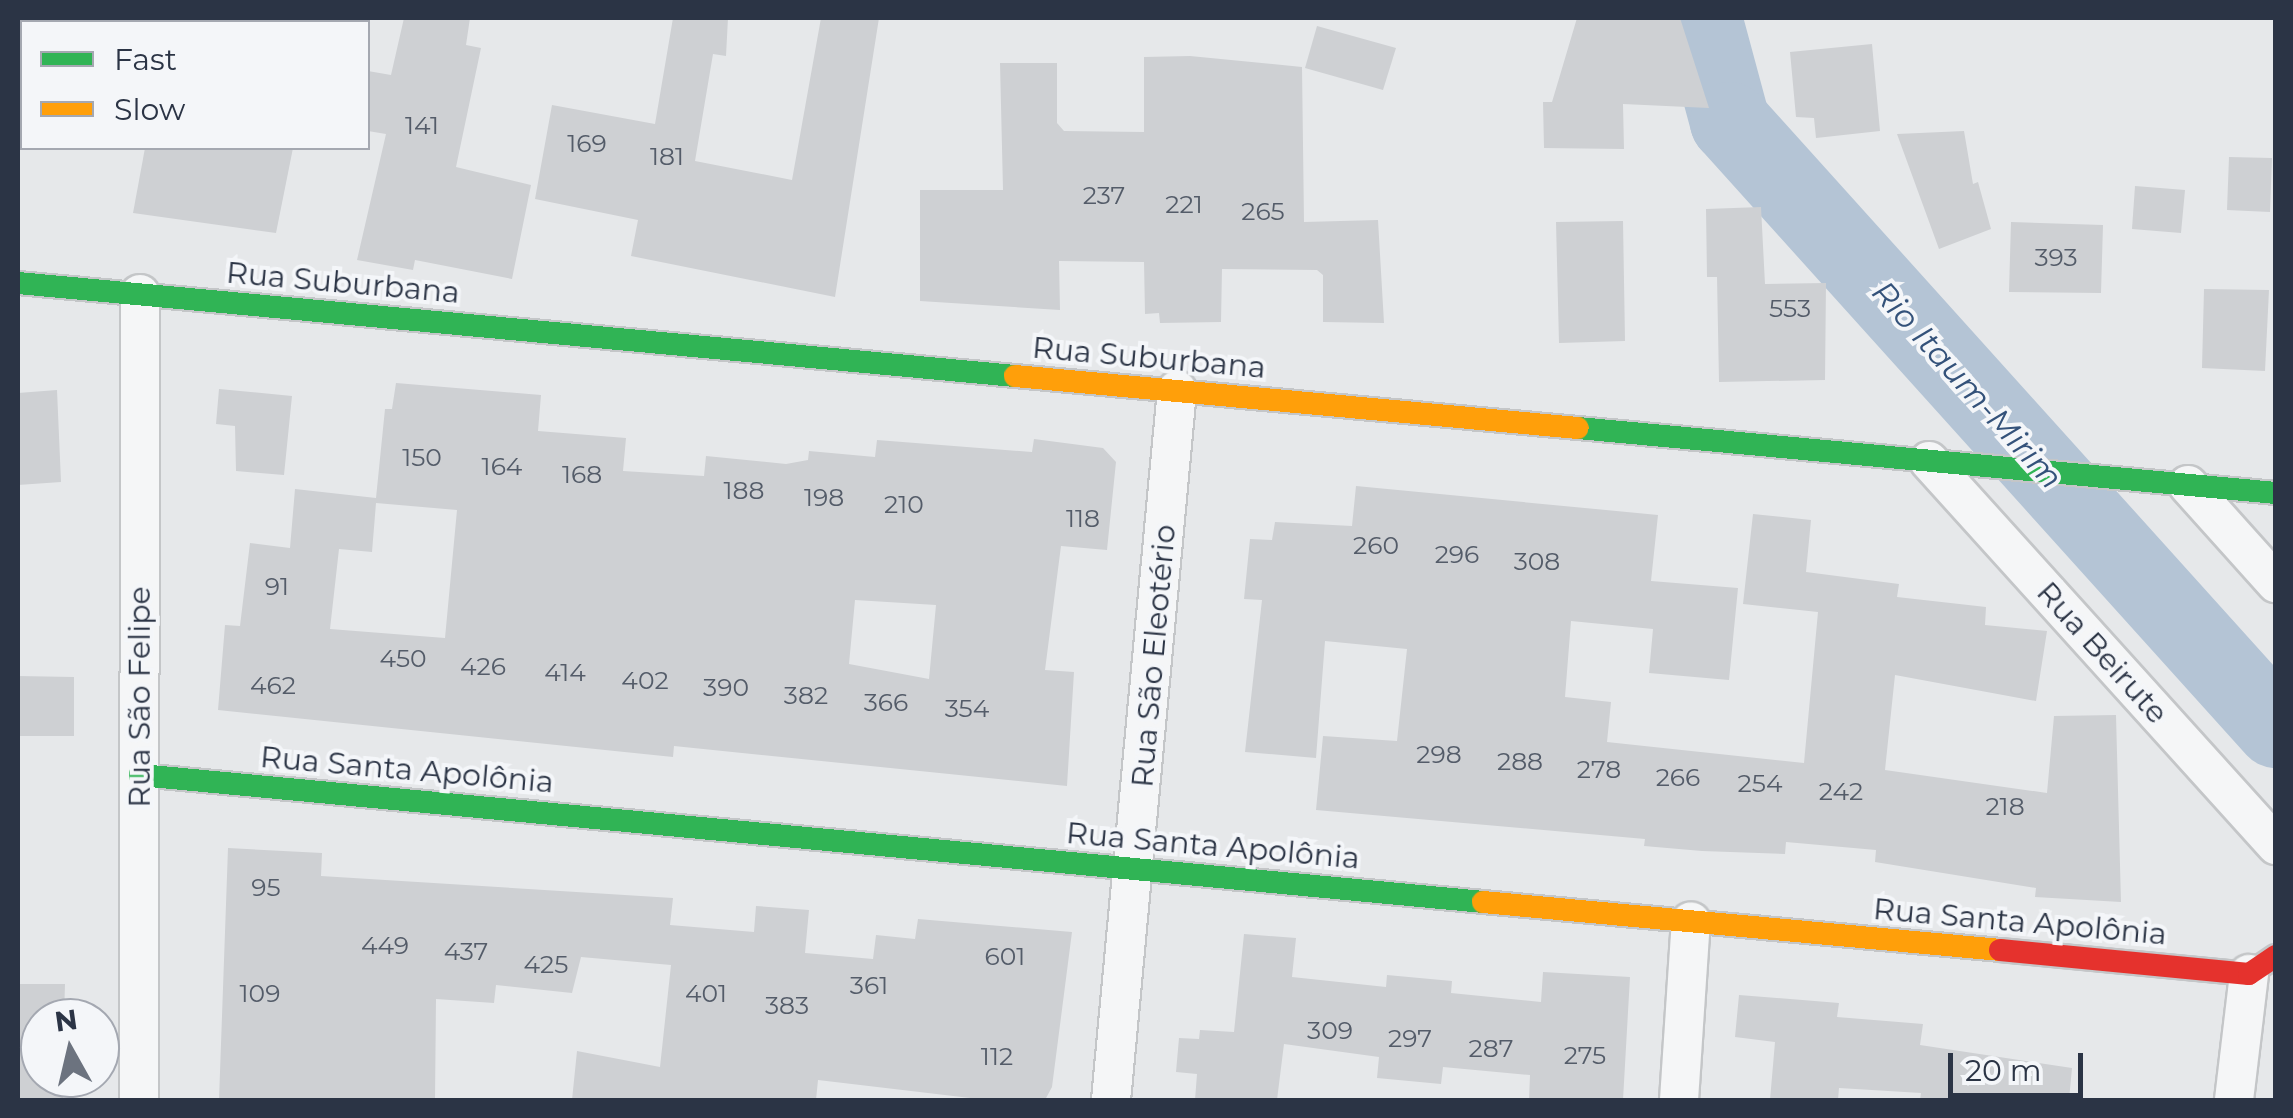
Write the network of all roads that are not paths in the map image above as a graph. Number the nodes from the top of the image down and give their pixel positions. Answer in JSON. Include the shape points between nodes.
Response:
{"nodes":[{"id":1,"x":18,"y":282,"type":"edge"},
{"id":2,"x":140,"y":294,"type":"junction"},
{"id":3,"x":1177,"y":390,"type":"junction"},
{"id":4,"x":1929,"y":461,"type":"junction"},
{"id":5,"x":2181,"y":484,"type":"junction"},
{"id":6,"x":2276,"y":493,"type":"edge"},
{"id":7,"x":2276,"y":584,"type":"edge"},
{"id":8,"x":140,"y":775,"type":"junction"},
{"id":9,"x":2276,"y":846,"type":"edge"},
{"id":10,"x":1136,"y":869,"type":"junction"},
{"id":11,"x":1691,"y":921,"type":"junction"},
{"id":12,"x":2262,"y":965,"type":"edge"},
{"id":13,"x":139,"y":1100,"type":"edge"},
{"id":14,"x":1111,"y":1100,"type":"edge"},
{"id":15,"x":1679,"y":1100,"type":"edge"},
{"id":16,"x":2234,"y":1100,"type":"edge"}],
"edges":[{"from":1,"to":2,"type":"street","name":"Rua Suburbana"},
{"from":2,"to":3,"type":"street","name":"Rua Suburbana"},
{"from":2,"to":8,"type":"street","name":"Rua São Felipe"},
{"from":3,"to":4,"type":"street","name":"Rua Suburbana"},
{"from":3,"to":10,"type":"street","name":"Rua São Eleotério"},
{"from":4,"to":5,"type":"street","name":"Rua Suburbana"},
{"from":4,"to":9,"type":"street","name":"Rua Beirute"},
{"from":5,"to":6,"type":"street","name":"Rua Suburbana"},
{"from":5,"to":7,"type":"street"},
{"from":8,"to":10,"type":"street","name":"Rua Santa Apolônia"},
{"from":8,"to":13,"type":"street","name":"Rua São Felipe"},
{"from":10,"to":11,"type":"street","name":"Rua Santa Apolônia"},
{"from":10,"to":14,"type":"street","name":"Rua São Eleotério"},
{"from":11,"to":12,"type":"street","name":"Rua Santa Apolônia"},
{"from":11,"to":15,"type":"street"},
{"from":12,"to":16,"type":"street"}]}
